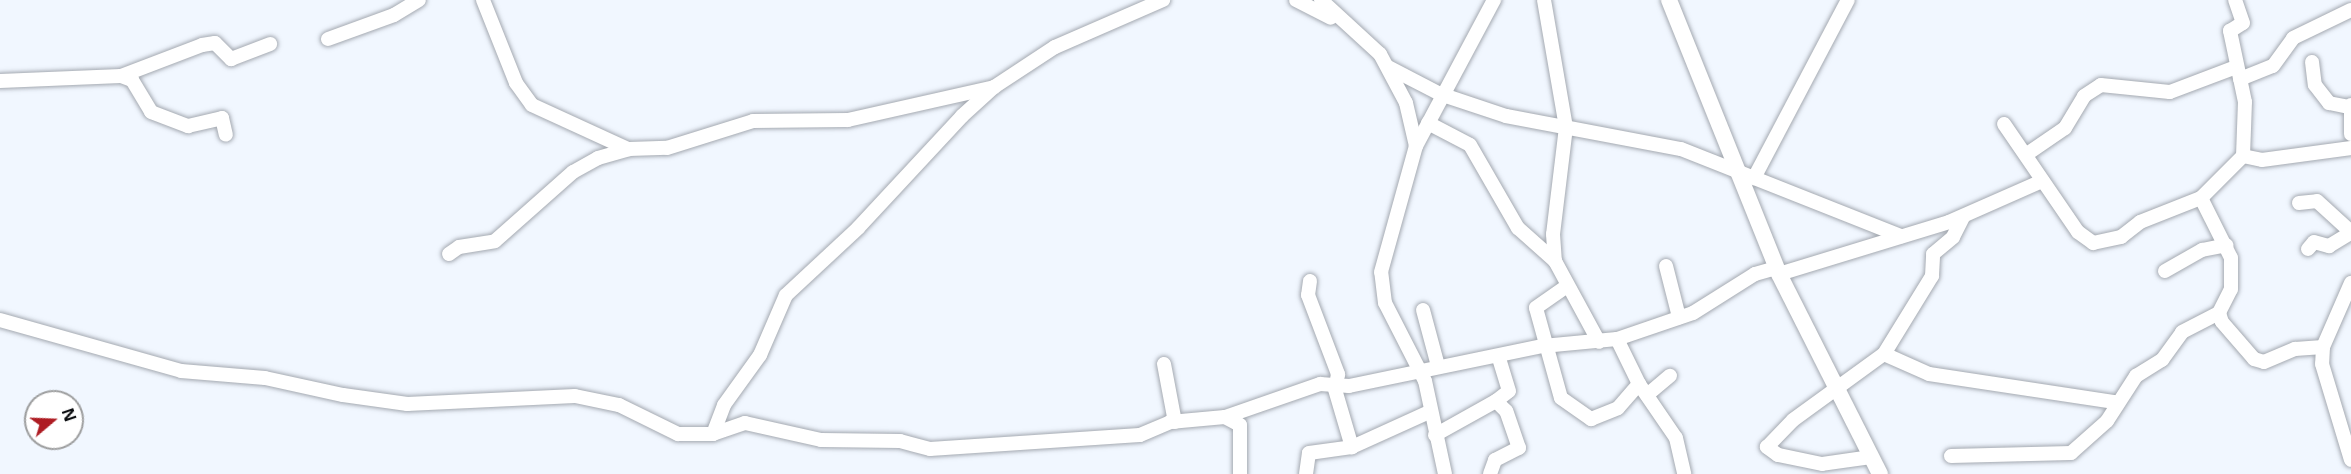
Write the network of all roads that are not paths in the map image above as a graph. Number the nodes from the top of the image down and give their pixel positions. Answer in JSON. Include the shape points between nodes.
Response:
{"nodes":[{"id":1,"x":419,"y":0,"type":"edge"},
{"id":2,"x":483,"y":0,"type":"edge"},
{"id":3,"x":1163,"y":0,"type":"edge"},
{"id":4,"x":1296,"y":0,"type":"edge"},
{"id":5,"x":1321,"y":0,"type":"edge"},
{"id":6,"x":1494,"y":0,"type":"edge"},
{"id":7,"x":1544,"y":0,"type":"edge"},
{"id":8,"x":1669,"y":0,"type":"edge"},
{"id":9,"x":1848,"y":0,"type":"edge"},
{"id":10,"x":2235,"y":0,"type":"edge"},
{"id":11,"x":2351,"y":10,"type":"edge"},
{"id":12,"x":1355,"y":29,"type":"junction"},
{"id":13,"x":328,"y":39,"type":"dead end"},
{"id":14,"x":270,"y":44,"type":"dead end"},
{"id":15,"x":2312,"y":62,"type":"dead end"},
{"id":16,"x":1388,"y":67,"type":"junction"},
{"id":17,"x":2238,"y":73,"type":"junction"},
{"id":18,"x":121,"y":76,"type":"junction"},
{"id":19,"x":0,"y":81,"type":"edge"},
{"id":20,"x":994,"y":87,"type":"junction"},
{"id":21,"x":1440,"y":94,"type":"junction"},
{"id":22,"x":2350,"y":106,"type":"edge"},
{"id":23,"x":1428,"y":123,"type":"junction"},
{"id":24,"x":2004,"y":124,"type":"dead end"},
{"id":25,"x":1566,"y":128,"type":"junction"},
{"id":26,"x":2351,"y":134,"type":"edge"},
{"id":27,"x":226,"y":135,"type":"dead end"},
{"id":28,"x":1416,"y":146,"type":"junction"},
{"id":29,"x":2351,"y":148,"type":"edge"},
{"id":30,"x":629,"y":149,"type":"junction"},
{"id":31,"x":2027,"y":154,"type":"junction"},
{"id":32,"x":2243,"y":156,"type":"junction"},
{"id":33,"x":1738,"y":171,"type":"junction"},
{"id":34,"x":1754,"y":178,"type":"junction"},
{"id":35,"x":2042,"y":181,"type":"junction"},
{"id":36,"x":2201,"y":198,"type":"junction"},
{"id":37,"x":2299,"y":203,"type":"dead end"},
{"id":38,"x":1963,"y":217,"type":"junction"},
{"id":39,"x":2351,"y":232,"type":"edge"},
{"id":40,"x":1901,"y":236,"type":"junction"},
{"id":41,"x":2227,"y":245,"type":"junction"},
{"id":42,"x":2308,"y":249,"type":"dead end"},
{"id":43,"x":449,"y":254,"type":"dead end"},
{"id":44,"x":1555,"y":261,"type":"junction"},
{"id":45,"x":1666,"y":266,"type":"dead end"},
{"id":46,"x":1778,"y":271,"type":"junction"},
{"id":47,"x":2165,"y":271,"type":"dead end"},
{"id":48,"x":1310,"y":281,"type":"dead end"},
{"id":49,"x":2351,"y":283,"type":"edge"},
{"id":50,"x":1567,"y":286,"type":"junction"},
{"id":51,"x":1423,"y":310,"type":"dead end"},
{"id":52,"x":2219,"y":312,"type":"junction"},
{"id":53,"x":1679,"y":317,"type":"junction"},
{"id":54,"x":0,"y":320,"type":"edge"},
{"id":55,"x":1617,"y":339,"type":"junction"},
{"id":56,"x":1599,"y":342,"type":"junction"},
{"id":57,"x":1543,"y":346,"type":"junction"},
{"id":58,"x":2323,"y":346,"type":"junction"},
{"id":59,"x":1884,"y":354,"type":"junction"},
{"id":60,"x":1499,"y":358,"type":"junction"},
{"id":61,"x":1164,"y":364,"type":"dead end"},
{"id":62,"x":1438,"y":366,"type":"junction"},
{"id":63,"x":1421,"y":370,"type":"junction"},
{"id":64,"x":1670,"y":376,"type":"dead end"},
{"id":65,"x":1335,"y":386,"type":"junction"},
{"id":66,"x":1836,"y":386,"type":"junction"},
{"id":67,"x":1643,"y":390,"type":"junction"},
{"id":68,"x":1497,"y":401,"type":"junction"},
{"id":69,"x":2115,"y":402,"type":"junction"},
{"id":70,"x":1429,"y":412,"type":"junction"},
{"id":71,"x":1225,"y":417,"type":"junction"},
{"id":72,"x":1175,"y":422,"type":"junction"},
{"id":73,"x":713,"y":434,"type":"junction"},
{"id":74,"x":1435,"y":435,"type":"junction"},
{"id":75,"x":1352,"y":447,"type":"junction"},
{"id":76,"x":1951,"y":456,"type":"dead end"},
{"id":77,"x":1871,"y":457,"type":"junction"},
{"id":78,"x":2351,"y":460,"type":"edge"},
{"id":79,"x":1240,"y":474,"type":"edge"},
{"id":80,"x":1306,"y":474,"type":"edge"},
{"id":81,"x":1445,"y":474,"type":"edge"},
{"id":82,"x":1490,"y":474,"type":"edge"},
{"id":83,"x":1684,"y":474,"type":"edge"},
{"id":84,"x":1880,"y":474,"type":"edge"}],
"edges":[{"from":1,"to":13,"type":"street","via":[[394,15]]},
{"from":2,"to":30,"type":"street","via":[[508,65],[532,105]]},
{"from":3,"to":20,"type":"street","via":[[1087,29]]},
{"from":4,"to":12,"type":"street"},
{"from":5,"to":12,"type":"street"},
{"from":6,"to":21,"type":"street"},
{"from":7,"to":25,"type":"street"},
{"from":8,"to":33,"type":"street"},
{"from":9,"to":34,"type":"street"},
{"from":10,"to":17,"type":"street","via":[[2243,23],[2230,31]]},
{"from":11,"to":17,"type":"street","via":[[2293,38],[2272,66]]},
{"from":12,"to":16,"type":"street"},
{"from":14,"to":18,"type":"street","via":[[231,58],[216,43],[202,45]]},
{"from":15,"to":22,"type":"street","via":[[2315,85],[2329,103]]},
{"from":16,"to":21,"type":"street"},
{"from":16,"to":28,"type":"street","via":[[1406,103]]},
{"from":17,"to":31,"type":"street","via":[[2170,93],[2101,85],[2084,96],[2066,128]]},
{"from":17,"to":32,"type":"street"},
{"from":18,"to":19,"type":"street"},
{"from":18,"to":27,"type":"street","via":[[132,80],[152,112],[188,126],[222,118]]},
{"from":20,"to":30,"type":"street","via":[[848,120],[753,121],[668,148]]},
{"from":20,"to":73,"type":"street","via":[[786,295],[760,355],[724,405]]},
{"from":21,"to":23,"type":"street"},
{"from":21,"to":25,"type":"street"},
{"from":22,"to":26,"type":"street"},
{"from":23,"to":28,"type":"street"},
{"from":23,"to":44,"type":"street","via":[[1470,145],[1518,228]]},
{"from":24,"to":31,"type":"street"},
{"from":25,"to":33,"type":"street","via":[[1682,149]]},
{"from":25,"to":44,"type":"street","via":[[1553,234]]},
{"from":28,"to":63,"type":"street","via":[[1381,272],[1385,303]]},
{"from":29,"to":32,"type":"street","via":[[2262,160]]},
{"from":30,"to":43,"type":"street","via":[[573,172],[495,241],[459,246]]},
{"from":31,"to":35,"type":"street"},
{"from":32,"to":36,"type":"street"},
{"from":33,"to":34,"type":"street"},
{"from":33,"to":46,"type":"street"},
{"from":34,"to":40,"type":"street"},
{"from":35,"to":36,"type":"street","via":[[2078,232],[2093,243],[2121,237],[2140,222]]},
{"from":35,"to":38,"type":"street"},
{"from":36,"to":41,"type":"street"},
{"from":37,"to":39,"type":"street","via":[[2317,201]]},
{"from":38,"to":40,"type":"street"},
{"from":38,"to":59,"type":"street","via":[[1953,237],[1933,254],[1932,276]]},
{"from":39,"to":42,"type":"street","via":[[2329,246],[2314,242]]},
{"from":40,"to":46,"type":"street"},
{"from":41,"to":47,"type":"street","via":[[2202,250]]},
{"from":41,"to":52,"type":"street","via":[[2231,289]]},
{"from":44,"to":50,"type":"street"},
{"from":45,"to":53,"type":"street"},
{"from":46,"to":53,"type":"street"},
{"from":46,"to":66,"type":"street"},
{"from":48,"to":65,"type":"street","via":[[1308,295],[1338,374]]},
{"from":49,"to":58,"type":"street"},
{"from":50,"to":56,"type":"street"},
{"from":50,"to":57,"type":"street","via":[[1536,307]]},
{"from":51,"to":62,"type":"street"},
{"from":52,"to":58,"type":"street","via":[[2254,359],[2264,362],[2295,349]]},
{"from":52,"to":69,"type":"street","via":[[2182,332],[2162,360],[2136,376]]},
{"from":53,"to":55,"type":"street"},
{"from":54,"to":73,"type":"street","via":[[181,371],[265,378],[407,404],[575,396],[619,405],[678,435]]},
{"from":55,"to":56,"type":"street"},
{"from":55,"to":67,"type":"street"},
{"from":56,"to":57,"type":"street"},
{"from":57,"to":60,"type":"street"},
{"from":57,"to":67,"type":"street","via":[[1561,398],[1591,419],[1618,408]]},
{"from":58,"to":78,"type":"street","via":[[2322,364]]},
{"from":59,"to":66,"type":"street"},
{"from":59,"to":69,"type":"street","via":[[1929,374]]},
{"from":60,"to":62,"type":"street"},
{"from":60,"to":68,"type":"street","via":[[1509,391]]},
{"from":61,"to":72,"type":"street"},
{"from":62,"to":63,"type":"street"},
{"from":63,"to":65,"type":"street"},
{"from":63,"to":70,"type":"street"},
{"from":64,"to":67,"type":"street"},
{"from":65,"to":71,"type":"street","via":[[1320,384]]},
{"from":65,"to":75,"type":"street"},
{"from":66,"to":77,"type":"street"},
{"from":66,"to":77,"type":"street","via":[[1767,447],[1778,455],[1822,464]]},
{"from":67,"to":83,"type":"street","via":[[1676,438]]},
{"from":68,"to":74,"type":"street"},
{"from":68,"to":82,"type":"street","via":[[1511,420],[1519,448],[1495,460]]},
{"from":69,"to":76,"type":"street","via":[[2107,421],[2071,453]]},
{"from":70,"to":74,"type":"street"},
{"from":70,"to":75,"type":"street"},
{"from":71,"to":72,"type":"street"},
{"from":71,"to":79,"type":"street","via":[[1240,425]]},
{"from":72,"to":73,"type":"street","via":[[1140,435],[930,449],[900,441],[820,440],[746,423]]},
{"from":74,"to":81,"type":"street"},
{"from":75,"to":80,"type":"street","via":[[1309,453]]},
{"from":77,"to":84,"type":"street"}]}
